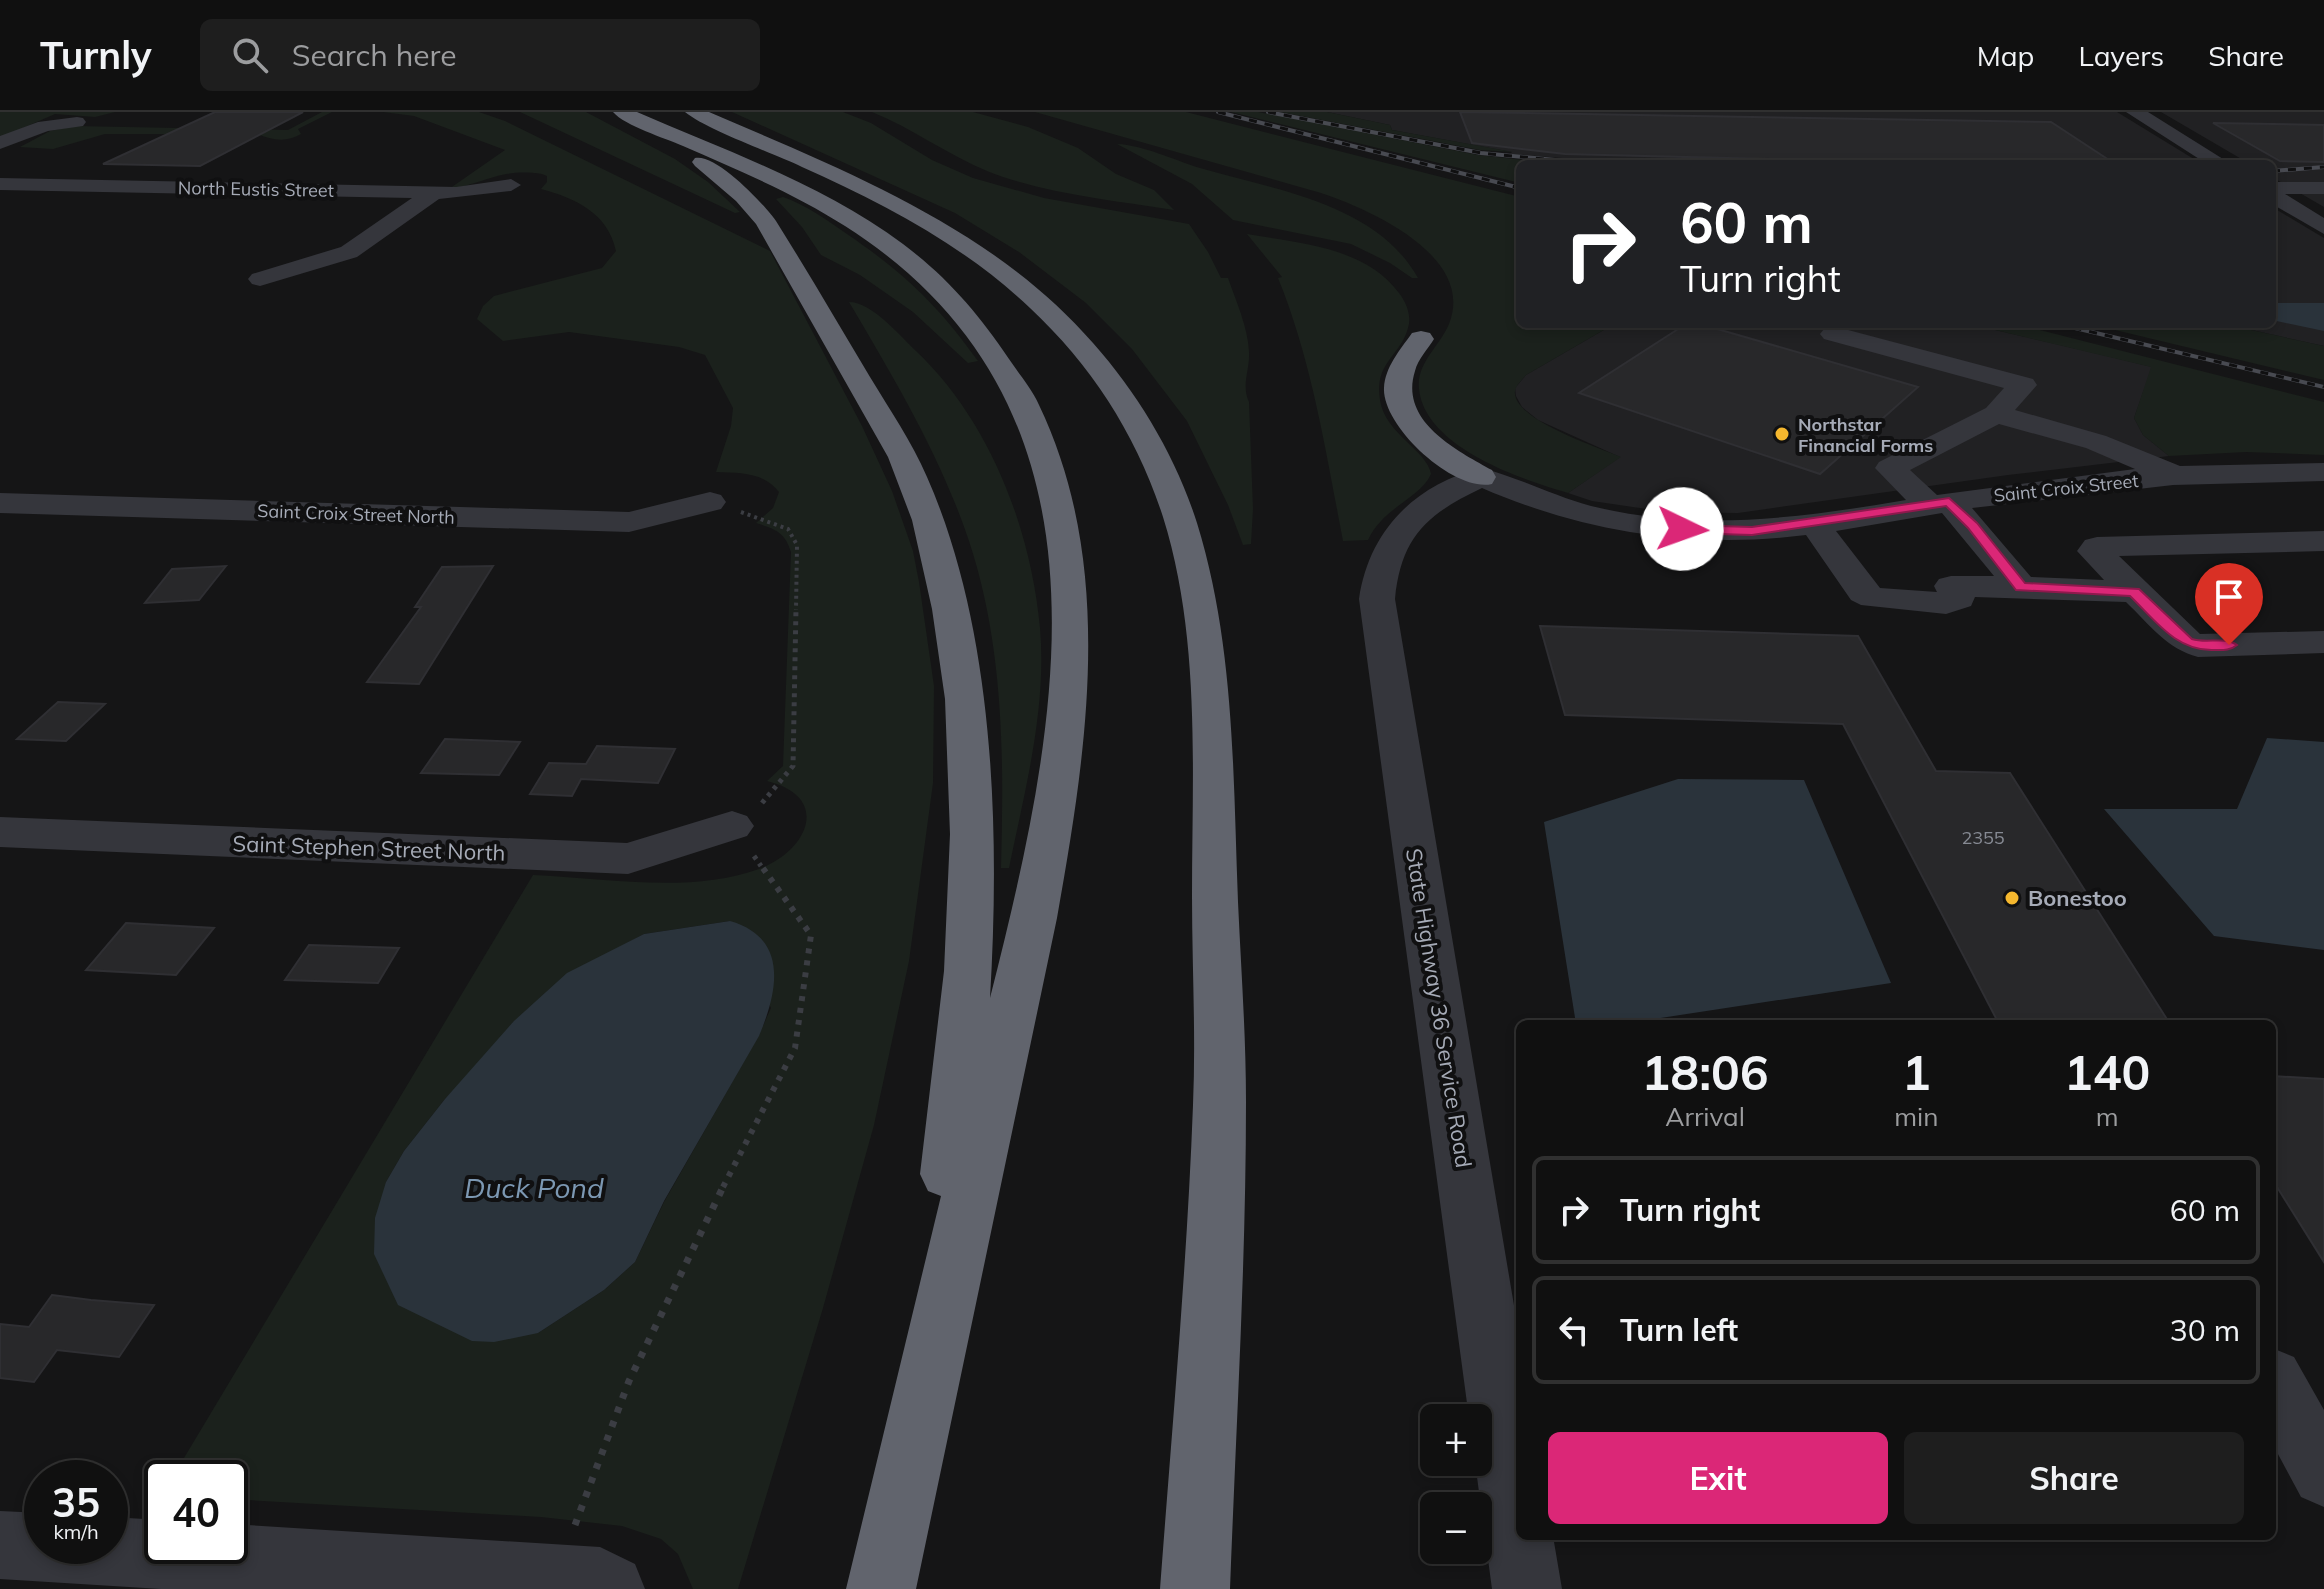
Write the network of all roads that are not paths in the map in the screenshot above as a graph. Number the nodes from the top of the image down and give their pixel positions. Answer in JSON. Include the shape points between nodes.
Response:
{"nodes":[{"id":1,"x":694,"y":112,"type":"edge"},
{"id":2,"x":2135,"y":112,"type":"edge"},
{"id":3,"x":629,"y":116,"type":"edge"},
{"id":4,"x":77,"y":122,"type":"dead end"},
{"id":5,"x":0,"y":143,"type":"edge"},
{"id":6,"x":2214,"y":160,"type":"edge"},
{"id":7,"x":0,"y":184,"type":"edge"},
{"id":8,"x":511,"y":185,"type":"dead end"},
{"id":9,"x":2276,"y":188,"type":"edge"},
{"id":10,"x":2324,"y":188,"type":"edge"},
{"id":11,"x":434,"y":193,"type":"junction"},
{"id":12,"x":2276,"y":197,"type":"edge"},
{"id":13,"x":2322,"y":224,"type":"edge"},
{"id":14,"x":260,"y":279,"type":"dead end"},
{"id":15,"x":1833,"y":334,"type":"dead end"},
{"id":16,"x":1421,"y":339,"type":"dead end"},
{"id":17,"x":1996,"y":414,"type":"junction"},
{"id":18,"x":2324,"y":472,"type":"edge"},
{"id":19,"x":2178,"y":476,"type":"junction"},
{"id":20,"x":1481,"y":477,"type":"junction"},
{"id":21,"x":710,"y":502,"type":"road end"},
{"id":22,"x":0,"y":503,"type":"edge"},
{"id":23,"x":1940,"y":503,"type":"junction"},
{"id":24,"x":1813,"y":522,"type":"junction"},
{"id":25,"x":2324,"y":541,"type":"edge"},
{"id":26,"x":2021,"y":587,"type":"junction"},
{"id":27,"x":2134,"y":592,"type":"junction"},
{"id":28,"x":2324,"y":642,"type":"edge"},
{"id":29,"x":732,"y":826,"type":"road end"},
{"id":30,"x":0,"y":832,"type":"edge"},
{"id":31,"x":2276,"y":1390,"type":"edge"},
{"id":32,"x":2303,"y":1462,"type":"edge"},
{"id":33,"x":905,"y":1471,"type":"junction"},
{"id":34,"x":1516,"y":1516,"type":"edge"},
{"id":35,"x":1520,"y":1540,"type":"edge"},
{"id":36,"x":0,"y":1545,"type":"edge"},
{"id":37,"x":583,"y":1584,"type":"edge"},
{"id":38,"x":881,"y":1589,"type":"edge"},
{"id":39,"x":1195,"y":1589,"type":"edge"},
{"id":40,"x":1527,"y":1589,"type":"edge"}],
"edges":[{"from":1,"to":39,"type":"highway","via":[[884,197],[974,248],[1016,281],[1126,404],[1175,503],[1211,675],[1219,1110]]},
{"from":2,"to":6,"type":"street"},
{"from":3,"to":33,"type":"highway","via":[[694,155],[765,221],[903,457],[947,591],[972,780],[972,906],[962,1063]]},
{"from":3,"to":33,"type":"highway","via":[[837,211],[945,291],[1001,361],[1028,410],[1061,514],[1071,661],[1055,816]]},
{"from":4,"to":5,"type":"street","via":[[45,126]]},
{"from":7,"to":11,"type":"street","name":"North Eustis Street"},
{"from":8,"to":11,"type":"street","name":"North Eustis Street"},
{"from":9,"to":10,"type":"street"},
{"from":11,"to":14,"type":"street","via":[[349,252]]},
{"from":12,"to":13,"type":"street"},
{"from":15,"to":17,"type":"street","via":[[2023,385]]},
{"from":16,"to":20,"type":"highway","via":[[1401,371],[1401,406],[1429,443]]},
{"from":17,"to":19,"type":"street","via":[[2096,442]]},
{"from":17,"to":23,"type":"street","via":[[1890,468]]},
{"from":18,"to":19,"type":"street","name":"Saint Croix Street"},
{"from":19,"to":23,"type":"street","name":"Saint Croix Street"},
{"from":20,"to":24,"type":"street","name":"Saint Croix Street","via":[[1562,508],[1658,527],[1752,531]]},
{"from":20,"to":34,"type":"street","name":"State Highway 36 Service Road","via":[[1424,506],[1402,526],[1386,550],[1377,599]]},
{"from":21,"to":22,"type":"street","name":"Saint Croix Street North","via":[[629,522]]},
{"from":23,"to":24,"type":"street","name":"Saint Croix Street"},
{"from":23,"to":26,"type":"street","via":[[1972,526]]},
{"from":24,"to":26,"type":"street","via":[[1863,593],[1873,598],[1946,603],[1959,599],[1951,586]]},
{"from":25,"to":27,"type":"street","via":[[2097,547],[2094,551]]},
{"from":26,"to":27,"type":"street"},
{"from":27,"to":28,"type":"street","via":[[2187,642],[2198,646]]},
{"from":29,"to":30,"type":"street","name":"Saint Stephen Street North","via":[[628,859]]},
{"from":31,"to":32,"type":"street"},
{"from":33,"to":38,"type":"highway"},
{"from":35,"to":40,"type":"street","name":"State Highway 36 Service Road"},
{"from":36,"to":37,"type":"street"}]}
